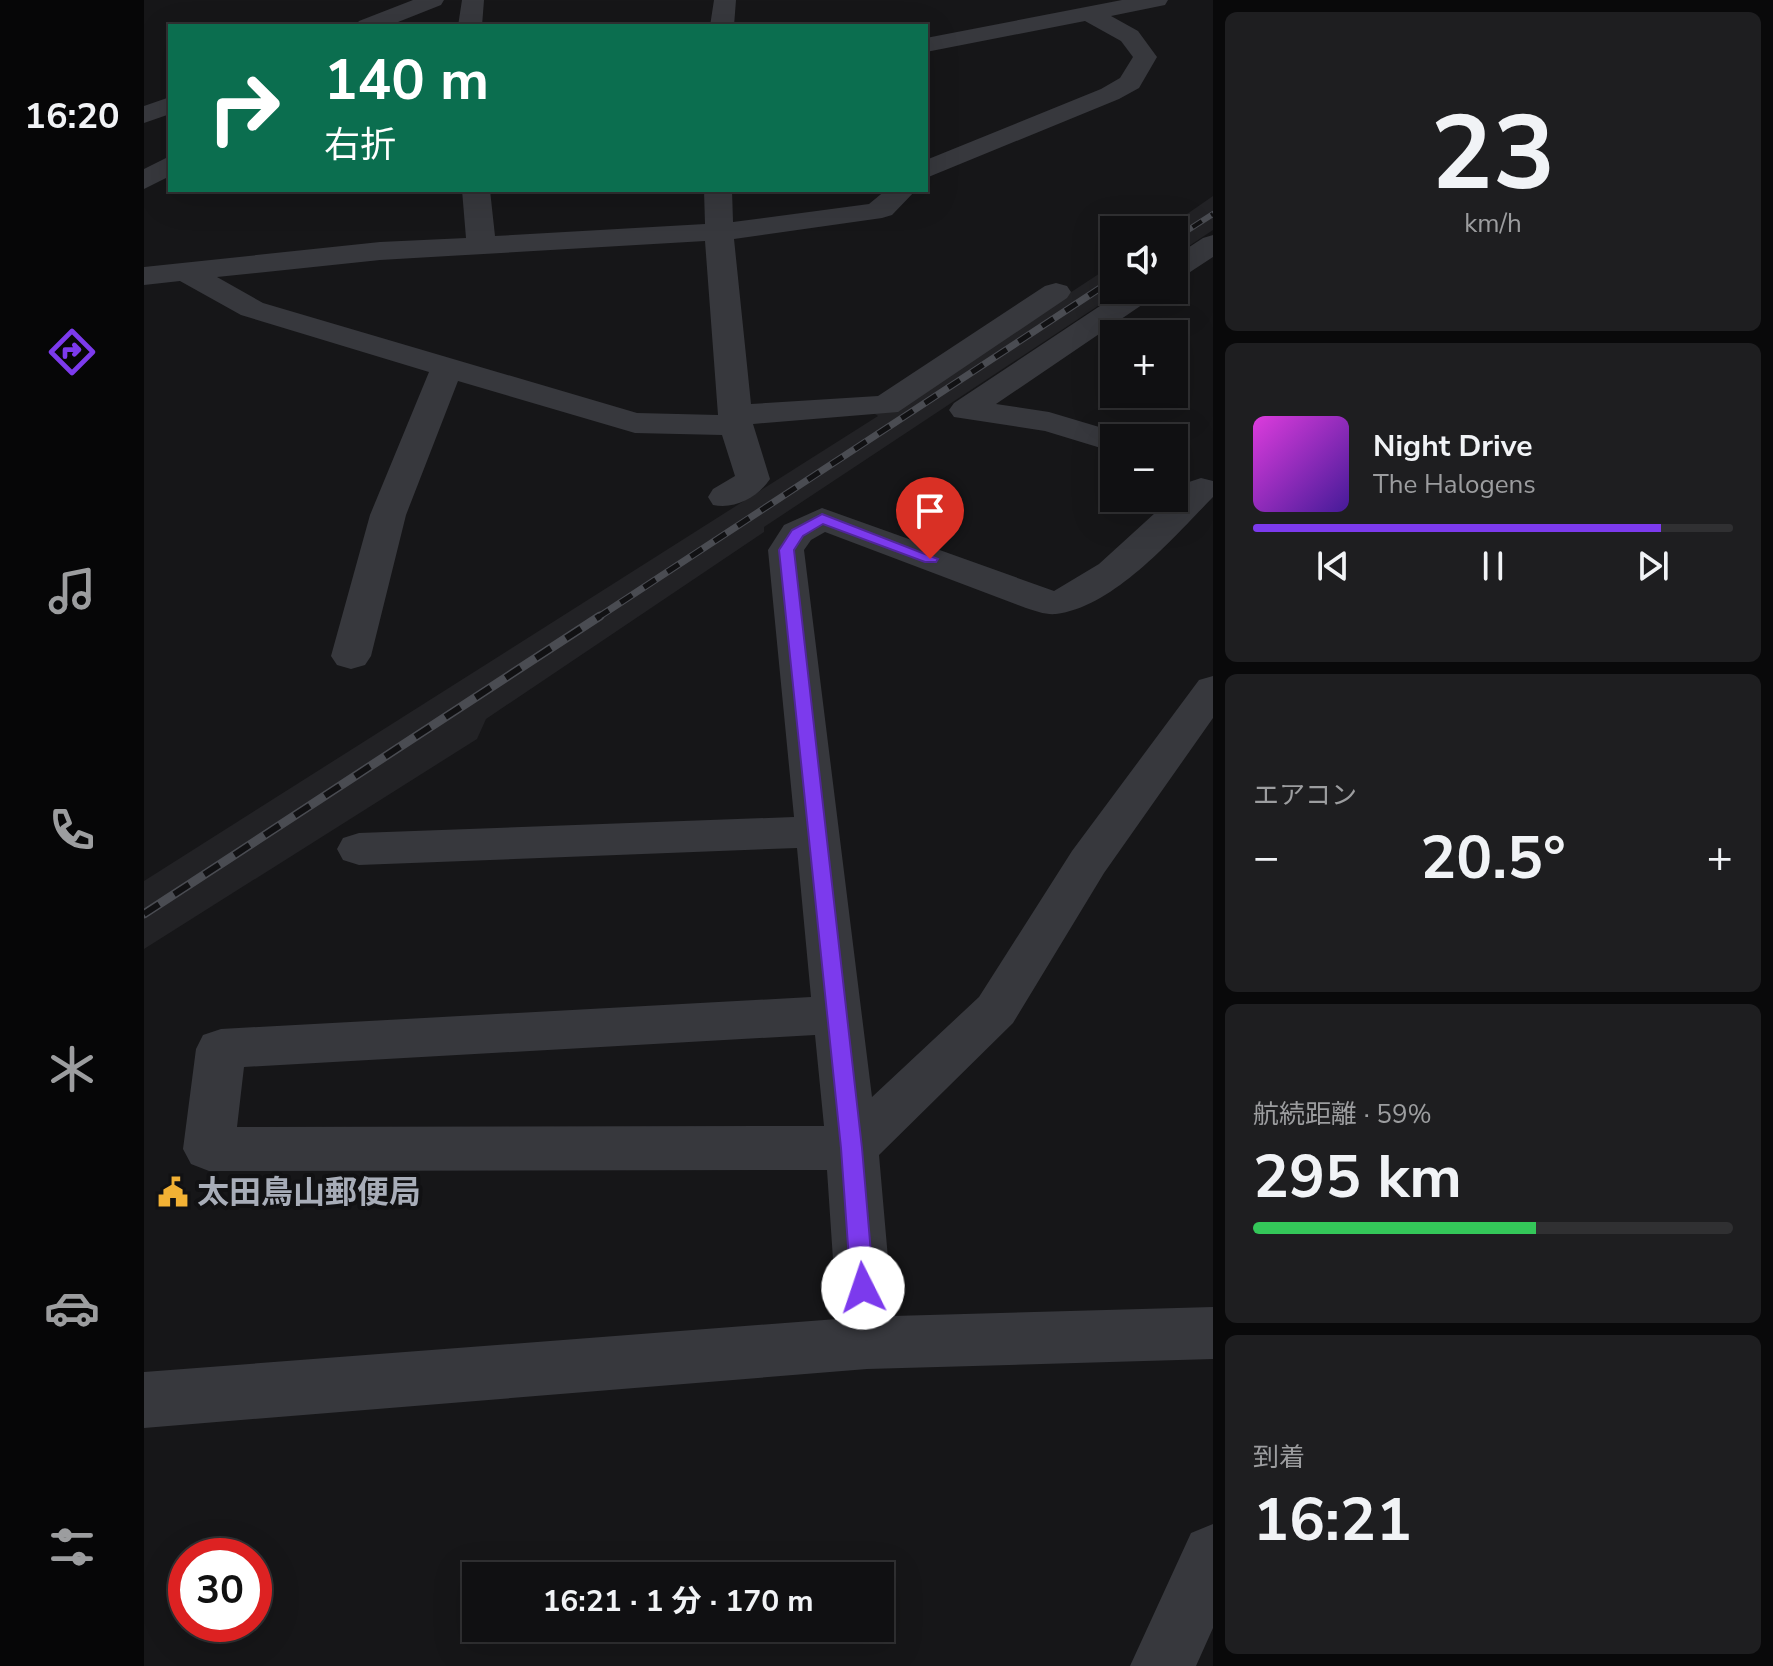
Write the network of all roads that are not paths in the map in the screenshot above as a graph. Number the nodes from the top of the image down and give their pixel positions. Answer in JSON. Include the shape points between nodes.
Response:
{"nodes":[{"id":1,"x":433,"y":0,"type":"edge"},
{"id":2,"x":473,"y":0,"type":"edge"},
{"id":3,"x":725,"y":0,"type":"edge"},
{"id":4,"x":1157,"y":0,"type":"edge"},
{"id":5,"x":1103,"y":7,"type":"edge"},
{"id":6,"x":372,"y":24,"type":"edge"},
{"id":7,"x":470,"y":24,"type":"edge"},
{"id":8,"x":722,"y":24,"type":"edge"},
{"id":9,"x":928,"y":45,"type":"edge"},
{"id":10,"x":168,"y":106,"type":"edge"},
{"id":11,"x":144,"y":115,"type":"edge"},
{"id":12,"x":168,"y":165,"type":"edge"},
{"id":13,"x":928,"y":169,"type":"edge"},
{"id":14,"x":144,"y":181,"type":"edge"},
{"id":15,"x":476,"y":192,"type":"edge"},
{"id":16,"x":718,"y":192,"type":"edge"},
{"id":17,"x":900,"y":192,"type":"edge"},
{"id":18,"x":719,"y":232,"type":"junction"},
{"id":19,"x":481,"y":244,"type":"junction"},
{"id":20,"x":1213,"y":244,"type":"edge"},
{"id":21,"x":1188,"y":261,"type":"edge"},
{"id":22,"x":184,"y":271,"type":"junction"},
{"id":23,"x":144,"y":276,"type":"edge"},
{"id":24,"x":1056,"y":292,"type":"dead end"},
{"id":25,"x":1123,"y":304,"type":"edge"},
{"id":26,"x":447,"y":368,"type":"junction"},
{"id":27,"x":736,"y":420,"type":"junction"},
{"id":28,"x":1100,"y":438,"type":"edge"},
{"id":29,"x":1196,"y":485,"type":"edge"},
{"id":30,"x":726,"y":497,"type":"dead end"},
{"id":31,"x":351,"y":656,"type":"dead end"},
{"id":32,"x":1213,"y":689,"type":"edge"},
{"id":33,"x":818,"y":832,"type":"junction"},
{"id":34,"x":359,"y":849,"type":"dead end"},
{"id":35,"x":837,"y":1015,"type":"junction"},
{"id":36,"x":852,"y":1148,"type":"junction"},
{"id":37,"x":1213,"y":1333,"type":"edge"},
{"id":38,"x":867,"y":1343,"type":"junction"},
{"id":39,"x":144,"y":1400,"type":"edge"},
{"id":40,"x":1213,"y":1555,"type":"edge"},
{"id":41,"x":1163,"y":1666,"type":"edge"}],
"edges":[{"from":1,"to":6,"type":"street"},
{"from":2,"to":7,"type":"street"},
{"from":3,"to":8,"type":"street"},
{"from":4,"to":5,"type":"street"},
{"from":5,"to":9,"type":"street"},
{"from":5,"to":13,"type":"street","via":[[1142,48],[1145,57],[1130,83]]},
{"from":10,"to":11,"type":"street"},
{"from":12,"to":14,"type":"street"},
{"from":15,"to":19,"type":"street"},
{"from":16,"to":18,"type":"street"},
{"from":17,"to":18,"type":"street","via":[[872,212]]},
{"from":18,"to":19,"type":"street"},
{"from":18,"to":27,"type":"street"},
{"from":19,"to":22,"type":"street"},
{"from":20,"to":21,"type":"street"},
{"from":22,"to":23,"type":"street"},
{"from":22,"to":26,"type":"street","via":[[252,309]]},
{"from":24,"to":27,"type":"street","via":[[886,405]]},
{"from":25,"to":28,"type":"street","via":[[966,410],[1049,422]]},
{"from":26,"to":27,"type":"street","via":[[635,423]]},
{"from":26,"to":31,"type":"street","via":[[388,515]]},
{"from":27,"to":30,"type":"street","via":[[753,479]]},
{"from":29,"to":33,"type":"street","via":[[1137,552],[1073,597],[1055,602],[822,519],[797,533],[786,550]]},
{"from":32,"to":36,"type":"street","via":[[1088,862],[996,1010]]},
{"from":33,"to":34,"type":"street"},
{"from":33,"to":35,"type":"street"},
{"from":35,"to":36,"type":"street"},
{"from":35,"to":36,"type":"street","via":[[221,1049],[209,1149]]},
{"from":36,"to":38,"type":"street"},
{"from":37,"to":38,"type":"street"},
{"from":38,"to":39,"type":"street"},
{"from":40,"to":41,"type":"street"}]}
